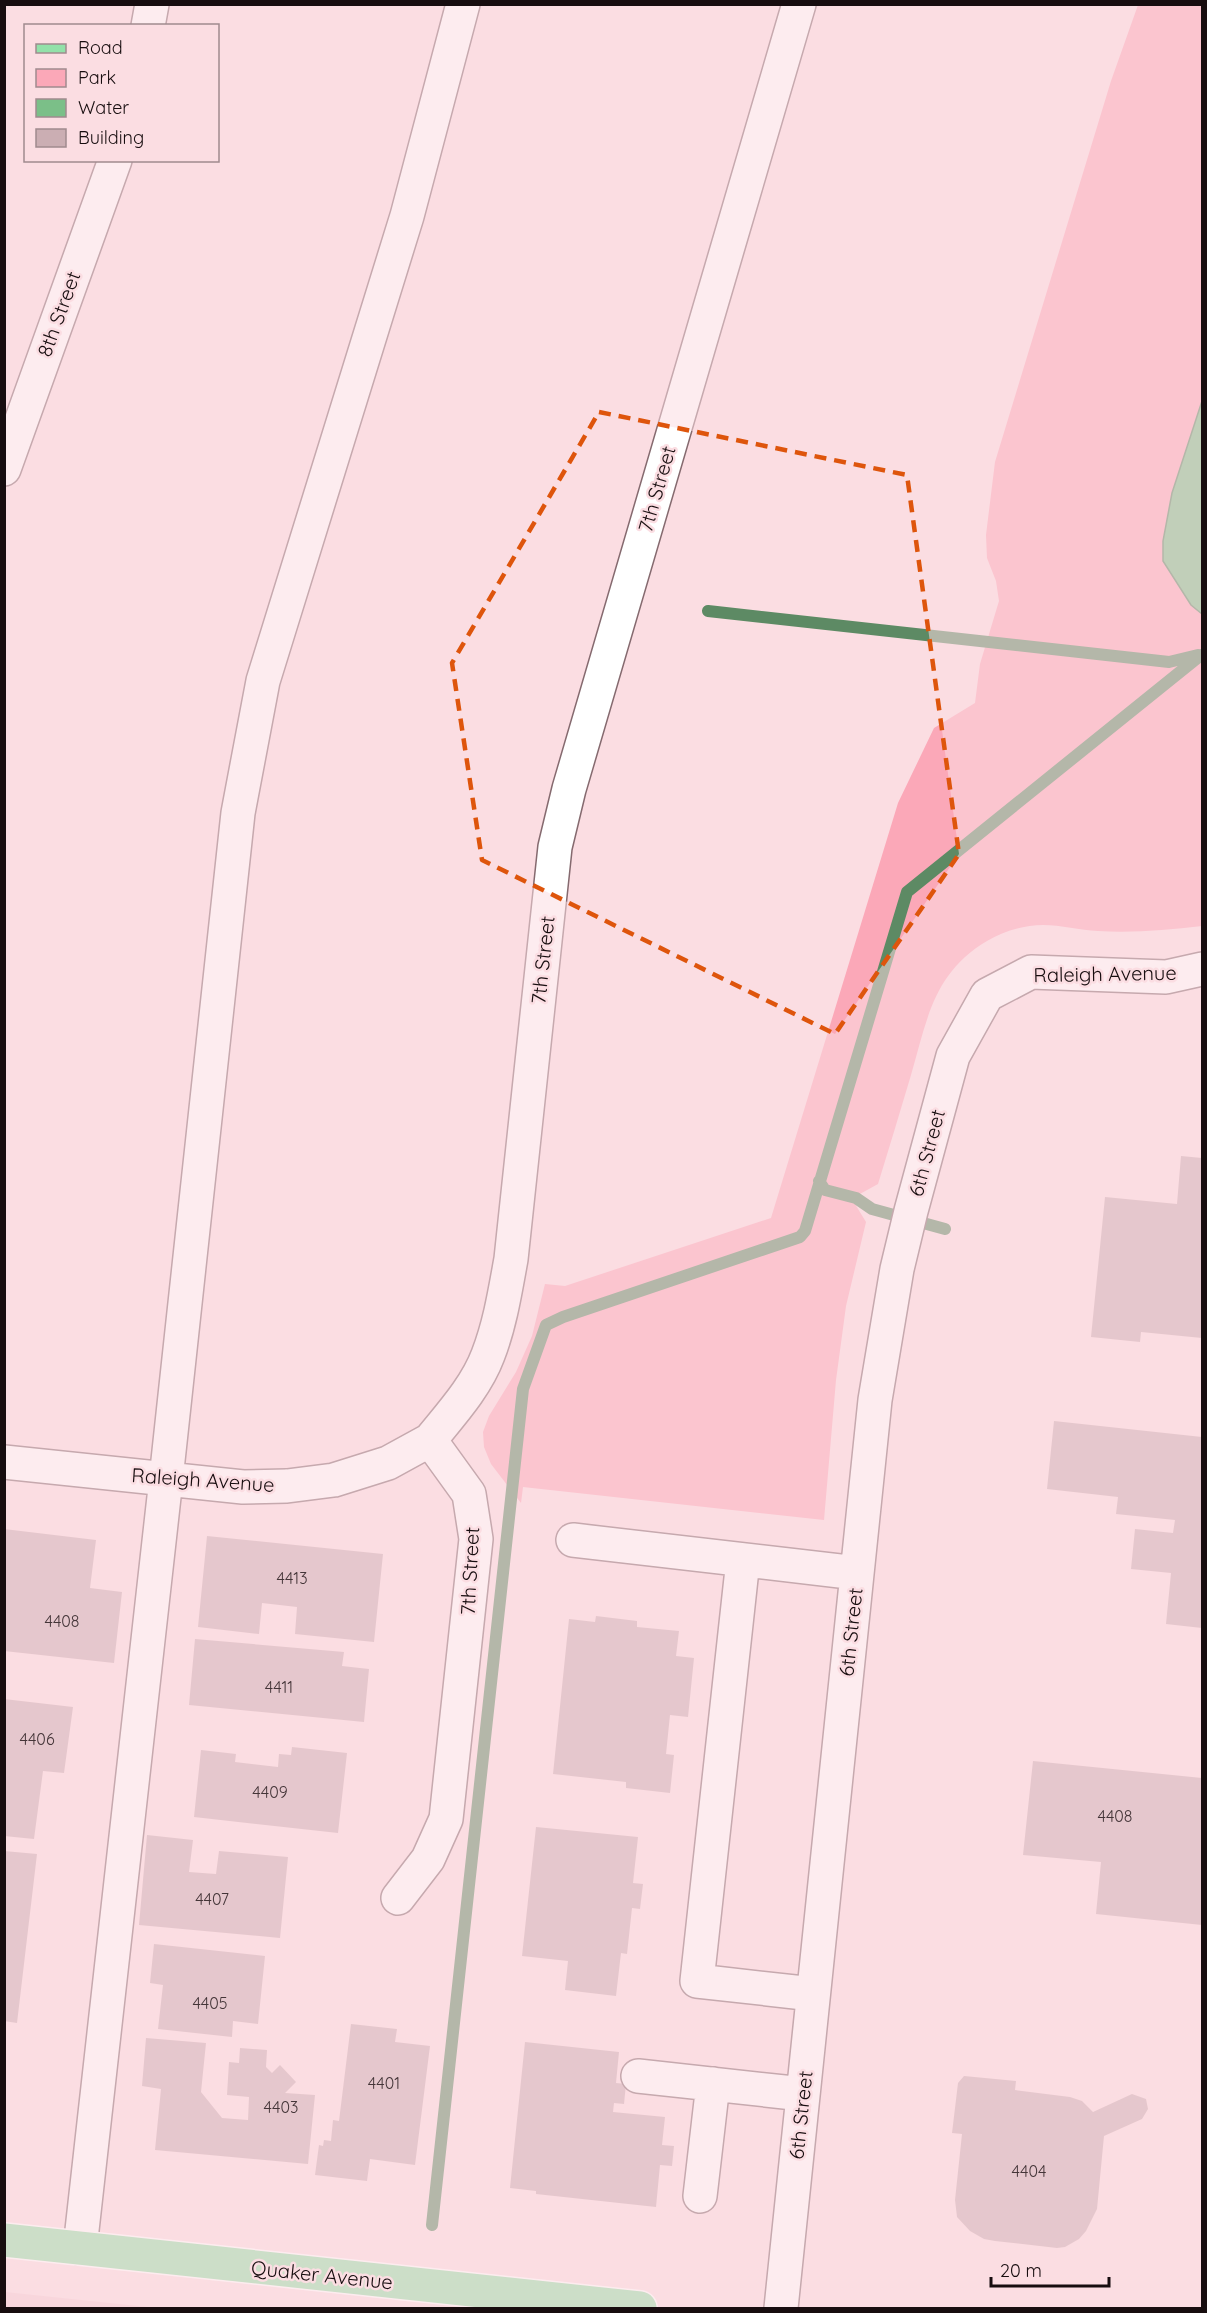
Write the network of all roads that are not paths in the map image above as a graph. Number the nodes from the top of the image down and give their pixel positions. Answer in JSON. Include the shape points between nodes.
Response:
{"nodes":[{"id":1,"x":152,"y":4,"type":"edge"},
{"id":2,"x":463,"y":4,"type":"edge"},
{"id":3,"x":799,"y":4,"type":"edge"},
{"id":4,"x":148,"y":24,"type":"edge"},
{"id":5,"x":114,"y":162,"type":"edge"},
{"id":6,"x":4,"y":469,"type":"edge"},
{"id":7,"x":1203,"y":969,"type":"edge"},
{"id":8,"x":1009,"y":984,"type":"joint"},
{"id":9,"x":430,"y":1440,"type":"junction"},
{"id":10,"x":4,"y":1462,"type":"edge"},
{"id":11,"x":166,"y":1479,"type":"junction"},
{"id":12,"x":573,"y":1540,"type":"dead end"},
{"id":13,"x":743,"y":1560,"type":"junction"},
{"id":14,"x":857,"y":1573,"type":"junction"},
{"id":15,"x":398,"y":1898,"type":"dead end"},
{"id":16,"x":813,"y":1994,"type":"junction"},
{"id":17,"x":638,"y":2076,"type":"dead end"},
{"id":18,"x":713,"y":2084,"type":"junction"},
{"id":19,"x":803,"y":2094,"type":"junction"},
{"id":20,"x":700,"y":2196,"type":"dead end"},
{"id":21,"x":4,"y":2240,"type":"edge"},
{"id":22,"x":80,"y":2248,"type":"junction"},
{"id":23,"x":640,"y":2308,"type":"edge"},
{"id":24,"x":781,"y":2308,"type":"edge"}],
"edges":[{"from":1,"to":4,"type":"street"},
{"from":2,"to":11,"type":"street","via":[[407,216],[263,681],[237,813]]},
{"from":3,"to":9,"type":"street","name":"7th Street","via":[[575,766],[555,847],[513,1248],[502,1311],[488,1357],[463,1400]]},
{"from":5,"to":6,"type":"street","name":"8th Street"},
{"from":7,"to":8,"type":"street","name":"Raleigh Avenue","via":[[1166,977],[1031,972]]},
{"from":8,"to":14,"type":"street","name":"6th Street","via":[[987,995],[953,1056],[911,1211],[885,1331]]},
{"from":9,"to":11,"type":"street","name":"Raleigh Avenue","via":[[388,1463],[334,1480],[243,1487]]},
{"from":9,"to":15,"type":"street","name":"7th Street","via":[[469,1494],[476,1539],[447,1819],[428,1859]]},
{"from":10,"to":11,"type":"street","name":"Raleigh Avenue"},
{"from":11,"to":22,"type":"street"},
{"from":12,"to":13,"type":"street"},
{"from":13,"to":14,"type":"street"},
{"from":13,"to":16,"type":"street","via":[[697,1981]]},
{"from":14,"to":16,"type":"street","name":"6th Street"},
{"from":16,"to":19,"type":"street","name":"6th Street"},
{"from":17,"to":18,"type":"street"},
{"from":18,"to":19,"type":"street"},
{"from":18,"to":20,"type":"street"},
{"from":19,"to":24,"type":"street","name":"6th Street"},
{"from":21,"to":22,"type":"main road","name":"Quaker Avenue"},
{"from":22,"to":23,"type":"main road","name":"Quaker Avenue"}]}
